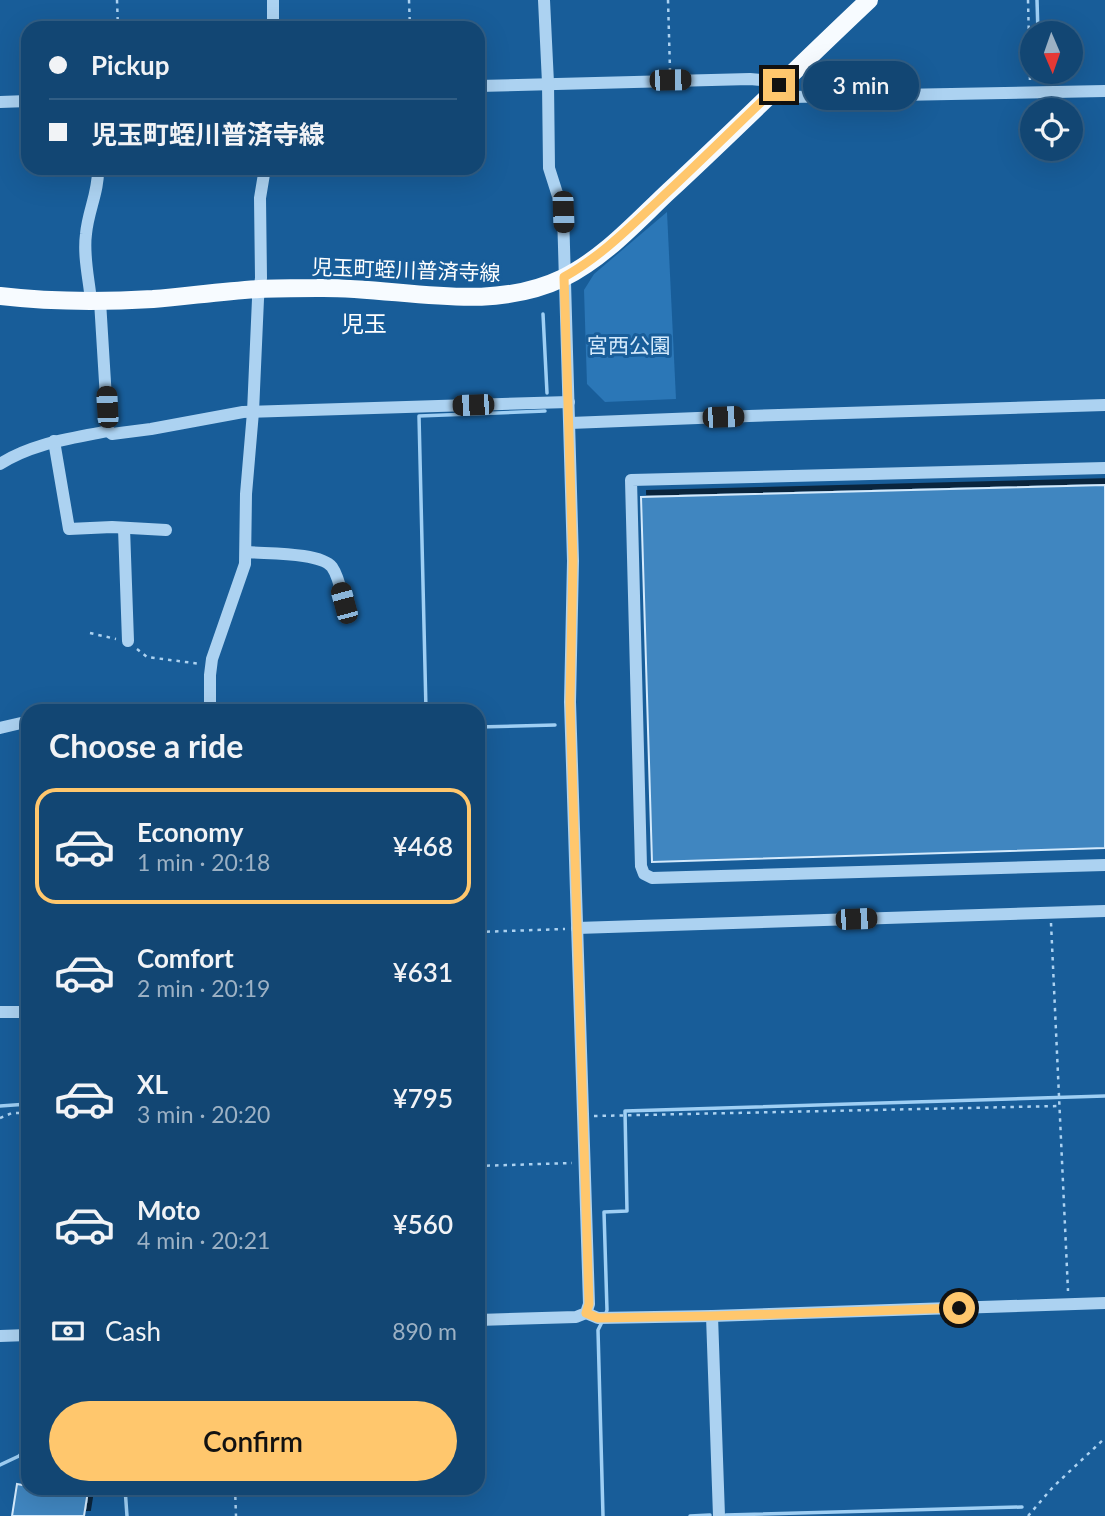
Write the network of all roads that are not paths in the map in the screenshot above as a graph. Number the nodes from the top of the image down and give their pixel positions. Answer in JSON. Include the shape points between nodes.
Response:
{"nodes":[{"id":1,"x":273,"y":0,"type":"edge"},
{"id":2,"x":544,"y":0,"type":"edge"},
{"id":3,"x":869,"y":0,"type":"edge"},
{"id":4,"x":273,"y":21,"type":"edge"},
{"id":5,"x":548,"y":83,"type":"junction"},
{"id":6,"x":485,"y":86,"type":"edge"},
{"id":7,"x":773,"y":91,"type":"junction"},
{"id":8,"x":1105,"y":91,"type":"edge"},
{"id":9,"x":21,"y":101,"type":"edge"},
{"id":10,"x":0,"y":102,"type":"edge"},
{"id":11,"x":98,"y":175,"type":"edge"},
{"id":12,"x":264,"y":175,"type":"edge"},
{"id":13,"x":564,"y":277,"type":"junction"},
{"id":14,"x":259,"y":289,"type":"junction"},
{"id":15,"x":0,"y":296,"type":"edge"},
{"id":16,"x":95,"y":301,"type":"junction"},
{"id":17,"x":569,"y":402,"type":"junction"},
{"id":18,"x":1105,"y":405,"type":"edge"},
{"id":19,"x":253,"y":412,"type":"junction"},
{"id":20,"x":570,"y":423,"type":"junction"},
{"id":21,"x":108,"y":431,"type":"junction"},
{"id":22,"x":54,"y":441,"type":"junction"},
{"id":23,"x":0,"y":464,"type":"edge"},
{"id":24,"x":1105,"y":468,"type":"edge"},
{"id":25,"x":124,"y":528,"type":"junction"},
{"id":26,"x":166,"y":530,"type":"dead end"},
{"id":27,"x":247,"y":552,"type":"junction"},
{"id":28,"x":344,"y":603,"type":"dead end"},
{"id":29,"x":128,"y":642,"type":"road end"},
{"id":30,"x":210,"y":704,"type":"edge"},
{"id":31,"x":21,"y":723,"type":"edge"},
{"id":32,"x":0,"y":728,"type":"edge"},
{"id":33,"x":1105,"y":865,"type":"edge"},
{"id":34,"x":1105,"y":911,"type":"edge"},
{"id":35,"x":578,"y":928,"type":"junction"},
{"id":36,"x":0,"y":1012,"type":"edge"},
{"id":37,"x":21,"y":1012,"type":"edge"},
{"id":38,"x":1105,"y":1303,"type":"edge"},
{"id":39,"x":586,"y":1313,"type":"junction"},
{"id":40,"x":712,"y":1316,"type":"junction"},
{"id":41,"x":485,"y":1320,"type":"edge"},
{"id":42,"x":21,"y":1335,"type":"edge"},
{"id":43,"x":0,"y":1336,"type":"edge"},
{"id":44,"x":719,"y":1516,"type":"edge"}],
"edges":[{"from":1,"to":4,"type":"street"},
{"from":2,"to":5,"type":"street"},
{"from":3,"to":7,"type":"main road","name":"児玉町蛭川普済寺線"},
{"from":5,"to":6,"type":"street"},
{"from":5,"to":7,"type":"street","via":[[750,79],[767,83]]},
{"from":5,"to":13,"type":"street","via":[[549,168],[563,212]]},
{"from":7,"to":8,"type":"street","via":[[791,97]]},
{"from":7,"to":13,"type":"main road","name":"児玉町蛭川普済寺線","via":[[611,245]]},
{"from":9,"to":10,"type":"street"},
{"from":11,"to":16,"type":"street","via":[[85,241]]},
{"from":12,"to":14,"type":"street"},
{"from":13,"to":14,"type":"main road","name":"児玉町蛭川普済寺線","via":[[520,293],[484,298],[347,288]]},
{"from":13,"to":17,"type":"street"},
{"from":14,"to":16,"type":"main road","name":"児玉町蛭川普済寺線"},
{"from":14,"to":19,"type":"street"},
{"from":15,"to":16,"type":"main road","name":"児玉町蛭川普済寺線"},
{"from":16,"to":21,"type":"street"},
{"from":17,"to":19,"type":"street"},
{"from":17,"to":20,"type":"street"},
{"from":18,"to":20,"type":"street"},
{"from":19,"to":21,"type":"street","via":[[151,429]]},
{"from":19,"to":27,"type":"street"},
{"from":20,"to":35,"type":"street","via":[[570,702]]},
{"from":21,"to":22,"type":"street"},
{"from":22,"to":23,"type":"street"},
{"from":22,"to":25,"type":"street","via":[[69,529]]},
{"from":24,"to":33,"type":"street","via":[[631,480],[644,874],[652,878]]},
{"from":25,"to":26,"type":"street"},
{"from":25,"to":29,"type":"street"},
{"from":27,"to":28,"type":"street","via":[[327,561]]},
{"from":27,"to":30,"type":"street","via":[[211,666]]},
{"from":31,"to":32,"type":"street"},
{"from":34,"to":35,"type":"street"},
{"from":35,"to":39,"type":"street"},
{"from":36,"to":37,"type":"street"},
{"from":38,"to":40,"type":"street"},
{"from":39,"to":40,"type":"street","via":[[598,1318]]},
{"from":39,"to":41,"type":"street"},
{"from":40,"to":44,"type":"street"},
{"from":42,"to":43,"type":"street"}]}
